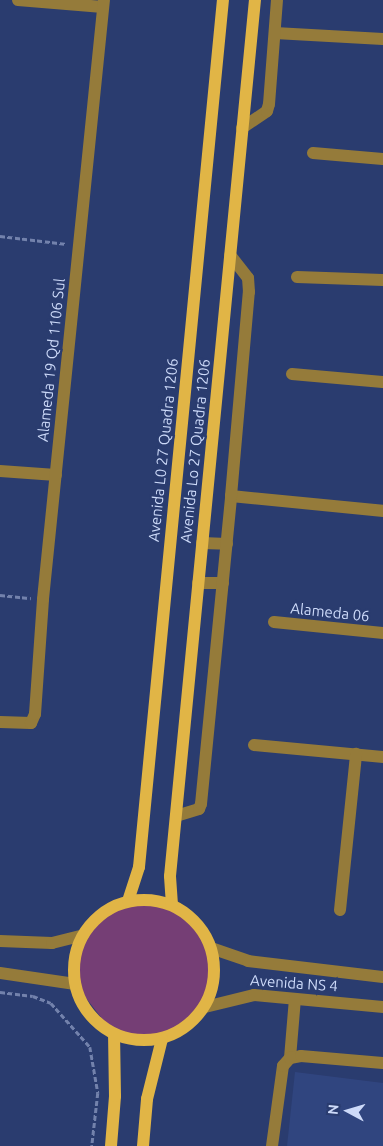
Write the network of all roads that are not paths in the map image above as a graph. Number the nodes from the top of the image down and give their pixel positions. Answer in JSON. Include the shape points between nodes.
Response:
{"nodes":[{"id":1,"x":18,"y":0,"type":"edge"},
{"id":2,"x":223,"y":0,"type":"edge"},
{"id":3,"x":255,"y":0,"type":"edge"},
{"id":4,"x":278,"y":0,"type":"edge"},
{"id":5,"x":103,"y":4,"type":"edge"},
{"id":6,"x":275,"y":33,"type":"junction"},
{"id":7,"x":383,"y":39,"type":"edge"},
{"id":8,"x":242,"y":128,"type":"junction"},
{"id":9,"x":313,"y":153,"type":"dead end"},
{"id":10,"x":383,"y":159,"type":"edge"},
{"id":11,"x":230,"y":255,"type":"junction"},
{"id":12,"x":297,"y":277,"type":"dead end"},
{"id":13,"x":383,"y":280,"type":"edge"},
{"id":14,"x":292,"y":374,"type":"dead end"},
{"id":15,"x":383,"y":382,"type":"edge"},
{"id":16,"x":0,"y":471,"type":"edge"},
{"id":17,"x":56,"y":476,"type":"junction"},
{"id":18,"x":232,"y":496,"type":"junction"},
{"id":19,"x":383,"y":511,"type":"edge"},
{"id":20,"x":202,"y":543,"type":"junction"},
{"id":21,"x":227,"y":544,"type":"junction"},
{"id":22,"x":198,"y":583,"type":"junction"},
{"id":23,"x":223,"y":583,"type":"junction"},
{"id":24,"x":274,"y":622,"type":"dead end"},
{"id":25,"x":383,"y":633,"type":"edge"},
{"id":26,"x":0,"y":722,"type":"edge"},
{"id":27,"x":254,"y":745,"type":"dead end"},
{"id":28,"x":356,"y":754,"type":"junction"},
{"id":29,"x":383,"y":757,"type":"edge"},
{"id":30,"x":176,"y":816,"type":"junction"},
{"id":31,"x":128,"y":901,"type":"junction"},
{"id":32,"x":172,"y":905,"type":"junction"},
{"id":33,"x":340,"y":910,"type":"dead end"},
{"id":34,"x":83,"y":935,"type":"junction"},
{"id":35,"x":0,"y":941,"type":"edge"},
{"id":36,"x":211,"y":948,"type":"junction"},
{"id":37,"x":0,"y":973,"type":"edge"},
{"id":38,"x":383,"y":977,"type":"edge"},
{"id":39,"x":75,"y":984,"type":"junction"},
{"id":40,"x":296,"y":999,"type":"junction"},
{"id":41,"x":205,"y":1007,"type":"junction"},
{"id":42,"x":383,"y":1007,"type":"edge"},
{"id":43,"x":114,"y":1034,"type":"junction"},
{"id":44,"x":162,"y":1039,"type":"junction"},
{"id":45,"x":290,"y":1058,"type":"junction"},
{"id":46,"x":383,"y":1063,"type":"edge"},
{"id":47,"x":111,"y":1146,"type":"edge"},
{"id":48,"x":143,"y":1146,"type":"edge"},
{"id":49,"x":272,"y":1146,"type":"edge"}],
"edges":[{"from":1,"to":5,"type":"street"},
{"from":2,"to":31,"type":"main road","name":"Avenida L0 27 Quadra 1206","via":[[139,867]]},
{"from":3,"to":8,"type":"main road","name":"Avenida Lo 27 Quadra 1206"},
{"from":4,"to":6,"type":"street"},
{"from":5,"to":17,"type":"street","name":"Alameda 19 Qd 1106 Sul"},
{"from":6,"to":7,"type":"street"},
{"from":6,"to":8,"type":"street","via":[[267,111]]},
{"from":8,"to":11,"type":"main road","name":"Avenida Lo 27 Quadra 1206"},
{"from":9,"to":10,"type":"street"},
{"from":11,"to":18,"type":"street","via":[[248,278],[250,292]]},
{"from":11,"to":20,"type":"main road","name":"Avenida Lo 27 Quadra 1206"},
{"from":12,"to":13,"type":"street"},
{"from":14,"to":15,"type":"street"},
{"from":16,"to":17,"type":"street"},
{"from":17,"to":26,"type":"street","name":"Alameda 19 Qd 1106 Sul","via":[[31,723]]},
{"from":18,"to":19,"type":"street"},
{"from":18,"to":21,"type":"street"},
{"from":20,"to":21,"type":"street"},
{"from":20,"to":22,"type":"main road","name":"Avenida Lo 27 Quadra 1206"},
{"from":21,"to":23,"type":"street"},
{"from":22,"to":23,"type":"street"},
{"from":22,"to":30,"type":"main road","name":"Avenida Lo 27 Quadra 1206"},
{"from":23,"to":30,"type":"street","via":[[201,804],[199,809]]},
{"from":24,"to":25,"type":"street","name":"Alameda 06"},
{"from":27,"to":28,"type":"street"},
{"from":28,"to":29,"type":"street"},
{"from":28,"to":33,"type":"street"},
{"from":30,"to":32,"type":"main road","name":"Avenida Lo 27 Quadra 1206","via":[[170,876]]},
{"from":31,"to":32,"type":"main road","via":[[143,899]]},
{"from":31,"to":34,"type":"main road","via":[[102,913]]},
{"from":32,"to":36,"type":"main road","via":[[189,915]]},
{"from":34,"to":35,"type":"street","via":[[52,943]]},
{"from":34,"to":39,"type":"main road","via":[[76,951]]},
{"from":36,"to":38,"type":"street","via":[[248,961]]},
{"from":36,"to":41,"type":"main road","via":[[214,978]]},
{"from":37,"to":39,"type":"street"},
{"from":39,"to":43,"type":"main road","via":[[81,1003],[92,1019]]},
{"from":40,"to":41,"type":"street","name":"Avenida NS 4","via":[[242,996]]},
{"from":40,"to":42,"type":"street","name":"Avenida NS 4"},
{"from":40,"to":45,"type":"street"},
{"from":41,"to":44,"type":"main road","via":[[186,1027]]},
{"from":43,"to":44,"type":"main road","via":[[144,1041]]},
{"from":43,"to":47,"type":"main road","via":[[115,1096]]},
{"from":44,"to":48,"type":"main road","via":[[147,1099]]},
{"from":45,"to":46,"type":"street","via":[[301,1056]]},
{"from":45,"to":49,"type":"street","via":[[283,1066]]}]}
